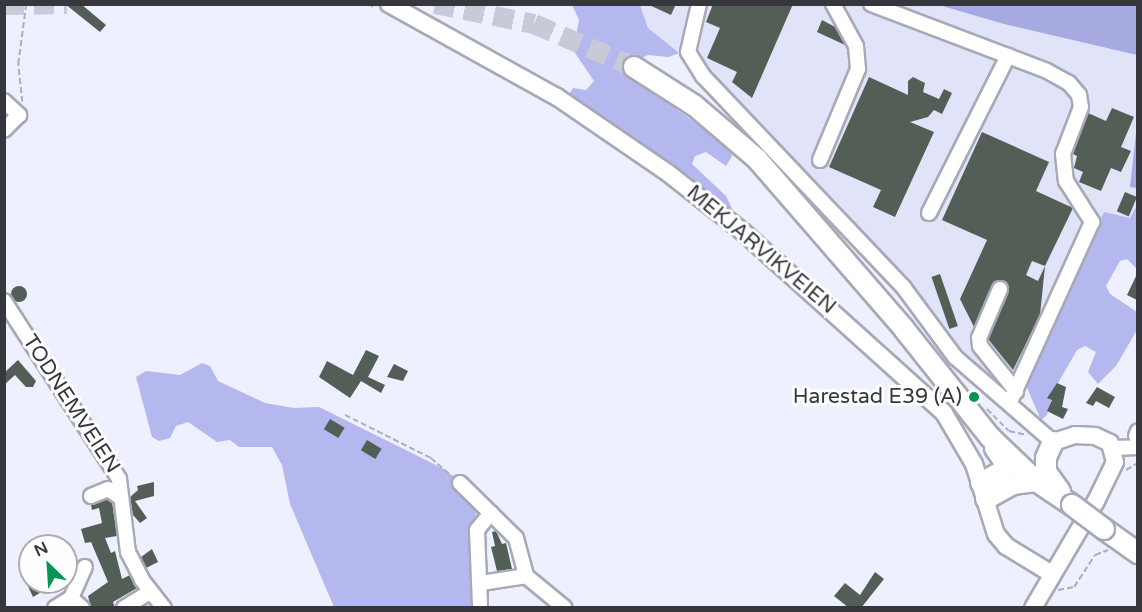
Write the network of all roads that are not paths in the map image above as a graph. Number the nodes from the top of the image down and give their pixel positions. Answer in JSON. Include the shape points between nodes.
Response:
{"nodes":[{"id":1,"x":699,"y":4,"type":"edge"},
{"id":2,"x":833,"y":4,"type":"edge"},
{"id":3,"x":871,"y":4,"type":"edge"},
{"id":4,"x":387,"y":8,"type":"edge"},
{"id":5,"x":1008,"y":56,"type":"junction"},
{"id":6,"x":634,"y":67,"type":"tunnel mouth"},
{"id":7,"x":4,"y":101,"type":"edge"},
{"id":8,"x":4,"y":130,"type":"edge"},
{"id":9,"x":820,"y":160,"type":"dead end"},
{"id":10,"x":929,"y":213,"type":"dead end"},
{"id":11,"x":1000,"y":289,"type":"dead end"},
{"id":12,"x":4,"y":301,"type":"edge"},
{"id":13,"x":904,"y":329,"type":"junction"},
{"id":14,"x":1013,"y":397,"type":"junction"},
{"id":15,"x":990,"y":437,"type":"junction"},
{"id":16,"x":1137,"y":438,"type":"edge"},
{"id":17,"x":1053,"y":442,"type":"junction"},
{"id":18,"x":1137,"y":451,"type":"edge"},
{"id":19,"x":1114,"y":452,"type":"junction"},
{"id":20,"x":1016,"y":458,"type":"junction"},
{"id":21,"x":1036,"y":481,"type":"junction"},
{"id":22,"x":460,"y":483,"type":"road end"},
{"id":23,"x":983,"y":491,"type":"junction"},
{"id":24,"x":91,"y":496,"type":"dead end"},
{"id":25,"x":120,"y":497,"type":"junction"},
{"id":26,"x":1068,"y":501,"type":"junction"},
{"id":27,"x":491,"y":513,"type":"junction"},
{"id":28,"x":1137,"y":553,"type":"edge"},
{"id":29,"x":85,"y":567,"type":"dead end"},
{"id":30,"x":526,"y":576,"type":"junction"},
{"id":31,"x":1049,"y":580,"type":"junction"},
{"id":32,"x":481,"y":583,"type":"junction"},
{"id":33,"x":150,"y":591,"type":"junction"},
{"id":34,"x":71,"y":598,"type":"junction"},
{"id":35,"x":480,"y":605,"type":"dead end"},
{"id":36,"x":55,"y":608,"type":"edge"},
{"id":37,"x":82,"y":608,"type":"edge"},
{"id":38,"x":124,"y":608,"type":"edge"},
{"id":39,"x":164,"y":608,"type":"edge"},
{"id":40,"x":565,"y":608,"type":"edge"},
{"id":41,"x":1033,"y":608,"type":"edge"}],
"edges":[{"from":1,"to":14,"type":"street","via":[[688,52],[715,92],[789,164],[904,288],[955,357]]},
{"from":2,"to":9,"type":"street","via":[[856,46],[858,69]]},
{"from":3,"to":5,"type":"street"},
{"from":4,"to":23,"type":"main road","name":"MEKJARVIKVEIEN","via":[[483,53],[567,103],[742,231],[931,399],[957,430]]},
{"from":5,"to":10,"type":"street"},
{"from":5,"to":14,"type":"street","via":[[1047,71],[1069,83],[1079,94],[1081,107],[1063,154],[1066,182],[1092,222]]},
{"from":6,"to":13,"type":"highway","via":[[695,106],[757,159]]},
{"from":7,"to":8,"type":"street","via":[[19,115]]},
{"from":11,"to":14,"type":"street","via":[[979,338],[980,346]]},
{"from":12,"to":25,"type":"street","name":"TODNEMVEIEN","via":[[119,478]]},
{"from":13,"to":15,"type":"highway"},
{"from":13,"to":20,"type":"highway","via":[[932,356]]},
{"from":14,"to":17,"type":"street"},
{"from":15,"to":20,"type":"highway"},
{"from":15,"to":23,"type":"highway","via":[[1005,466]]},
{"from":16,"to":19,"type":"street"},
{"from":17,"to":19,"type":"main road","via":[[1089,435],[1106,440]]},
{"from":17,"to":20,"type":"highway"},
{"from":17,"to":26,"type":"highway","via":[[1046,458],[1046,472]]},
{"from":18,"to":19,"type":"street"},
{"from":19,"to":31,"type":"main road","via":[[1112,473]]},
{"from":20,"to":21,"type":"highway"},
{"from":20,"to":26,"type":"highway"},
{"from":21,"to":23,"type":"highway"},
{"from":21,"to":26,"type":"highway"},
{"from":22,"to":27,"type":"street"},
{"from":23,"to":31,"type":"main road","name":"MEKJARVIKVEIEN","via":[[996,534]]},
{"from":24,"to":25,"type":"street","via":[[108,489]]},
{"from":25,"to":33,"type":"street","name":"TODNEMVEIEN","via":[[128,552]]},
{"from":26,"to":28,"type":"highway","bridge":true},
{"from":27,"to":30,"type":"street","via":[[516,538]]},
{"from":27,"to":32,"type":"street","via":[[477,530]]},
{"from":29,"to":34,"type":"street"},
{"from":30,"to":32,"type":"street"},
{"from":30,"to":40,"type":"street"},
{"from":31,"to":41,"type":"main road"},
{"from":32,"to":35,"type":"street"},
{"from":33,"to":38,"type":"street"},
{"from":33,"to":39,"type":"street","name":"TODNEMVEIEN"},
{"from":34,"to":36,"type":"street"},
{"from":34,"to":37,"type":"street"}]}
